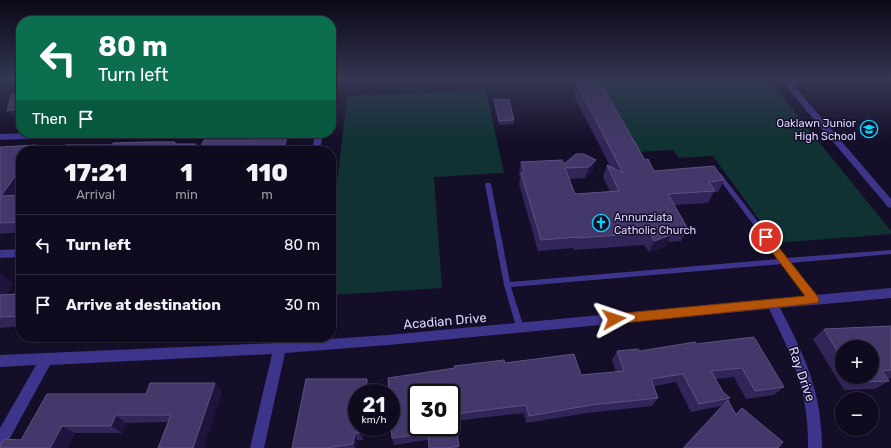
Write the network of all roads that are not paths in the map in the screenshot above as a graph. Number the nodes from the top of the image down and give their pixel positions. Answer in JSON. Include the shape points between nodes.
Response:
{"nodes":[{"id":1,"x":802,"y":100,"type":"edge"},
{"id":2,"x":16,"y":136,"type":"edge"},
{"id":3,"x":0,"y":137,"type":"edge"},
{"id":4,"x":714,"y":169,"type":"edge"},
{"id":5,"x":488,"y":184,"type":"dead end"},
{"id":6,"x":891,"y":205,"type":"edge"},
{"id":7,"x":891,"y":252,"type":"edge"},
{"id":8,"x":16,"y":253,"type":"edge"},
{"id":9,"x":0,"y":254,"type":"edge"},
{"id":10,"x":783,"y":260,"type":"junction"},
{"id":11,"x":507,"y":285,"type":"junction"},
{"id":12,"x":891,"y":294,"type":"edge"},
{"id":13,"x":814,"y":300,"type":"junction"},
{"id":14,"x":772,"y":304,"type":"junction"},
{"id":15,"x":520,"y":328,"type":"junction"},
{"id":16,"x":336,"y":340,"type":"edge"},
{"id":17,"x":297,"y":342,"type":"edge"},
{"id":18,"x":281,"y":343,"type":"edge"},
{"id":19,"x":46,"y":359,"type":"junction"},
{"id":20,"x":0,"y":361,"type":"edge"},
{"id":21,"x":0,"y":442,"type":"edge"},
{"id":22,"x":257,"y":448,"type":"edge"},
{"id":23,"x":815,"y":448,"type":"edge"}],
"edges":[{"from":1,"to":6,"type":"street"},
{"from":2,"to":3,"type":"street"},
{"from":4,"to":10,"type":"lane"},
{"from":5,"to":11,"type":"lane"},
{"from":7,"to":10,"type":"lane"},
{"from":8,"to":9,"type":"street"},
{"from":10,"to":11,"type":"lane"},
{"from":10,"to":13,"type":"lane"},
{"from":11,"to":15,"type":"lane"},
{"from":12,"to":13,"type":"street","name":"Acadian Drive"},
{"from":13,"to":14,"type":"street","name":"Acadian Drive"},
{"from":14,"to":15,"type":"street","name":"Acadian Drive"},
{"from":14,"to":23,"type":"street","name":"Ray Drive","via":[[798,354],[811,393],[816,430]]},
{"from":15,"to":16,"type":"street","name":"Acadian Drive"},
{"from":17,"to":18,"type":"street","name":"Acadian Drive"},
{"from":18,"to":19,"type":"street","name":"Acadian Drive"},
{"from":18,"to":22,"type":"street"},
{"from":19,"to":20,"type":"street","name":"Acadian Drive"},
{"from":19,"to":21,"type":"street"}]}
